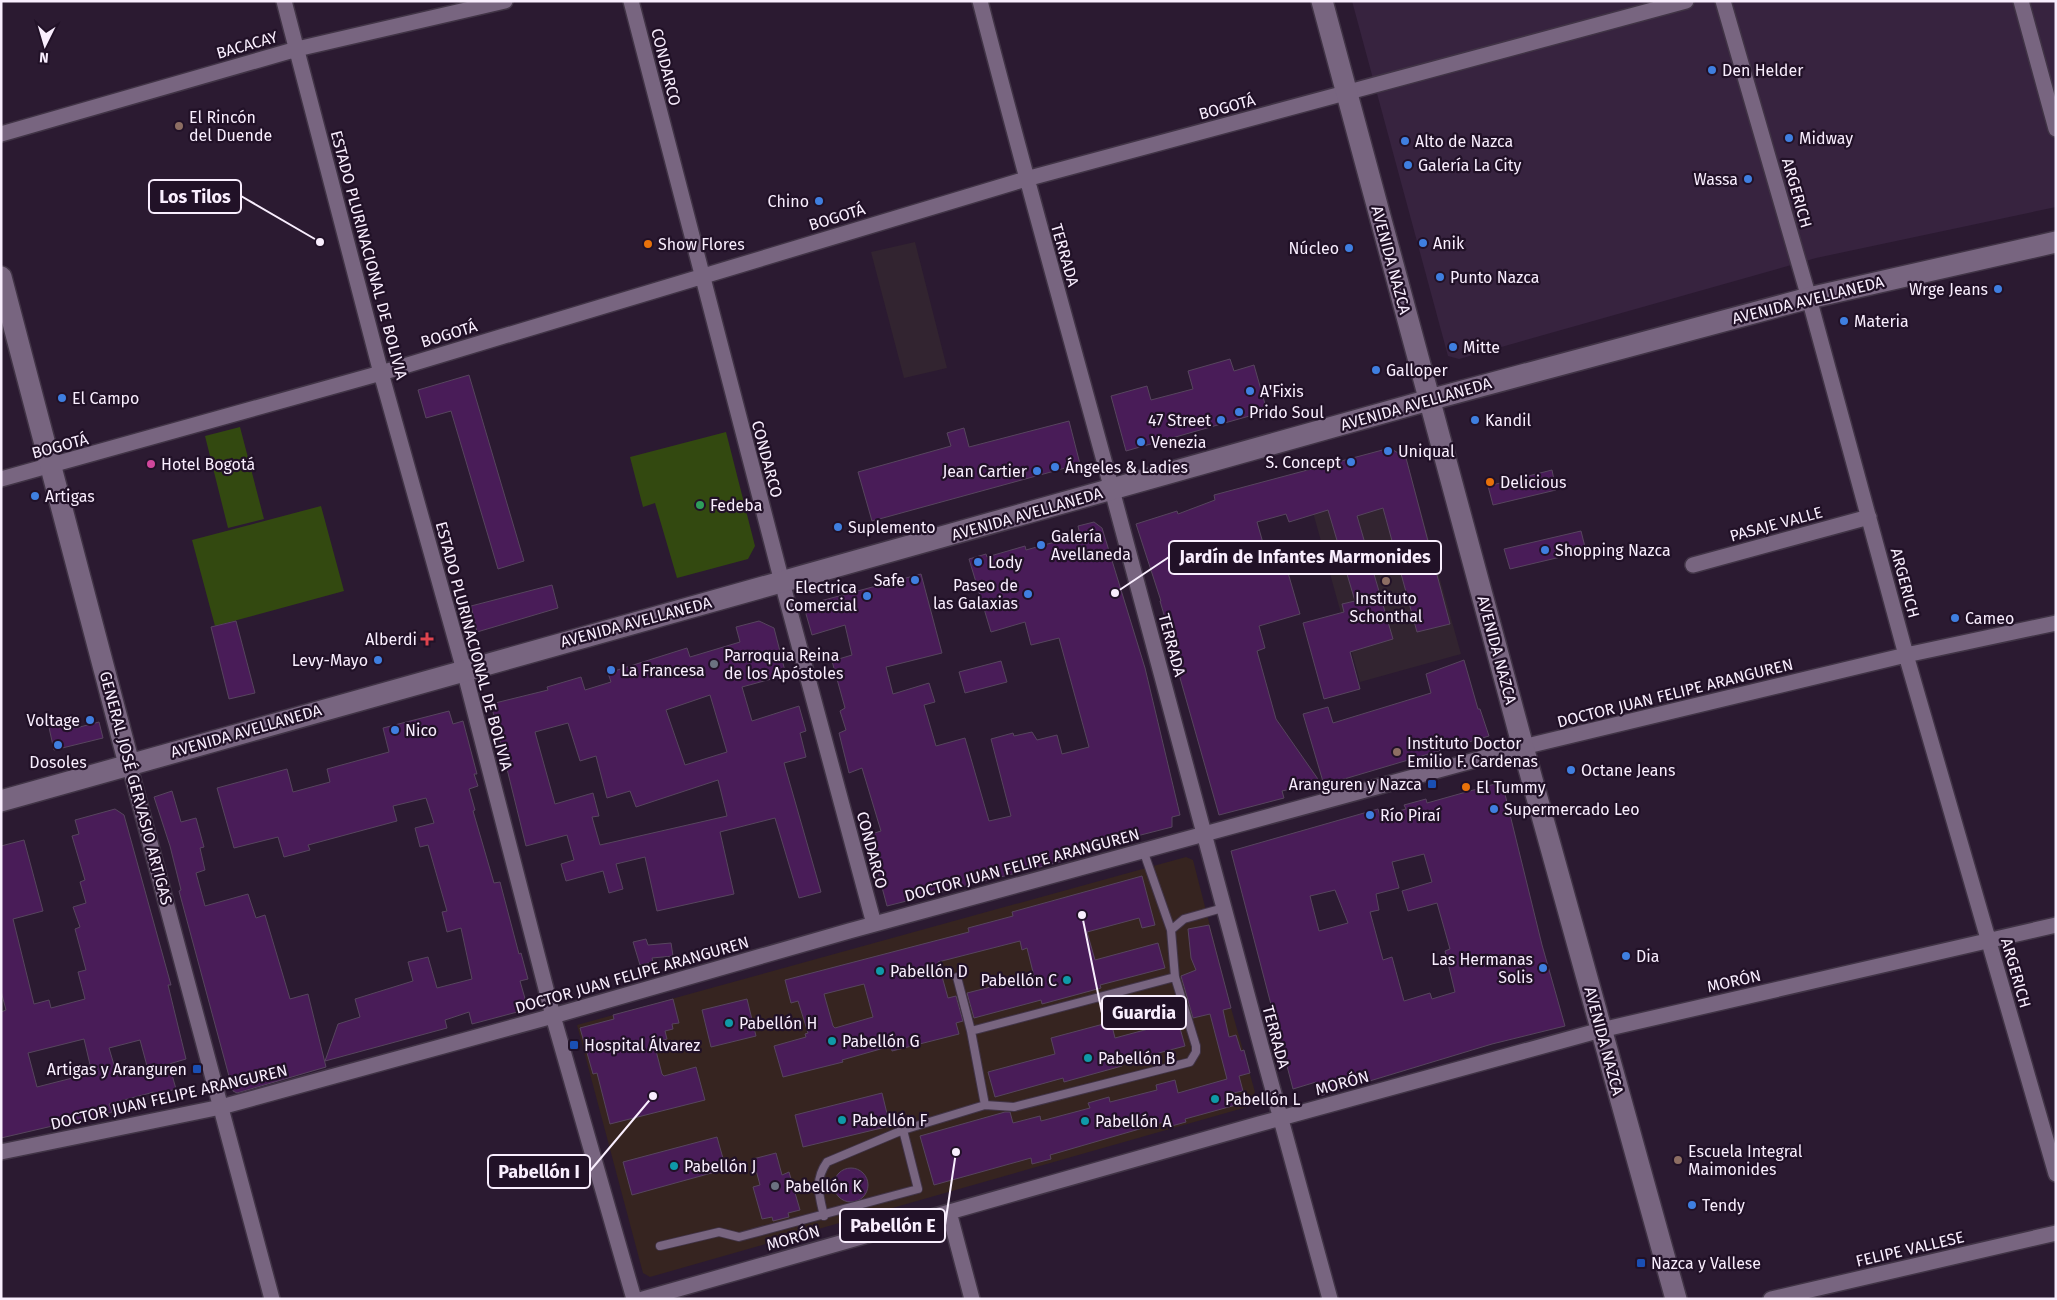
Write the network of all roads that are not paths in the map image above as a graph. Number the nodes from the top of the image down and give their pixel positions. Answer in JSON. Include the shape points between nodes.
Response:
{"nodes":[{"id":1,"x":284,"y":1,"type":"edge"},
{"id":2,"x":505,"y":1,"type":"edge"},
{"id":3,"x":631,"y":1,"type":"edge"},
{"id":4,"x":980,"y":1,"type":"edge"},
{"id":5,"x":1322,"y":1,"type":"edge"},
{"id":6,"x":1686,"y":1,"type":"edge"},
{"id":7,"x":1723,"y":1,"type":"edge"},
{"id":8,"x":2021,"y":1,"type":"edge"},
{"id":9,"x":297,"y":49,"type":"junction"},
{"id":10,"x":1346,"y":93,"type":"junction"},
{"id":11,"x":2056,"y":129,"type":"edge"},
{"id":12,"x":1,"y":134,"type":"edge"},
{"id":13,"x":1026,"y":179,"type":"junction"},
{"id":14,"x":2056,"y":242,"type":"edge"},
{"id":15,"x":701,"y":275,"type":"junction"},
{"id":16,"x":1,"y":277,"type":"edge"},
{"id":17,"x":1809,"y":298,"type":"junction"},
{"id":18,"x":381,"y":372,"type":"junction"},
{"id":19,"x":1429,"y":400,"type":"junction"},
{"id":20,"x":53,"y":466,"type":"junction"},
{"id":21,"x":1,"y":479,"type":"edge"},
{"id":22,"x":1112,"y":490,"type":"junction"},
{"id":23,"x":1869,"y":517,"type":"junction"},
{"id":24,"x":1693,"y":565,"type":"dead end"},
{"id":25,"x":782,"y":582,"type":"junction"},
{"id":26,"x":2056,"y":623,"type":"edge"},
{"id":27,"x":1906,"y":655,"type":"junction"},
{"id":28,"x":464,"y":670,"type":"junction"},
{"id":29,"x":1523,"y":747,"type":"junction"},
{"id":30,"x":129,"y":764,"type":"junction"},
{"id":31,"x":1,"y":801,"type":"edge"},
{"id":32,"x":1204,"y":833,"type":"junction"},
{"id":33,"x":1143,"y":850,"type":"junction"},
{"id":34,"x":1223,"y":908,"type":"junction"},
{"id":35,"x":874,"y":924,"type":"junction"},
{"id":36,"x":2056,"y":925,"type":"edge"},
{"id":37,"x":1170,"y":930,"type":"junction"},
{"id":38,"x":1989,"y":941,"type":"junction"},
{"id":39,"x":957,"y":976,"type":"dead end"},
{"id":40,"x":1176,"y":977,"type":"junction"},
{"id":41,"x":553,"y":1016,"type":"junction"},
{"id":42,"x":1601,"y":1030,"type":"junction"},
{"id":43,"x":971,"y":1031,"type":"junction"},
{"id":44,"x":985,"y":1105,"type":"junction"},
{"id":45,"x":220,"y":1107,"type":"junction"},
{"id":46,"x":1280,"y":1119,"type":"junction"},
{"id":47,"x":903,"y":1130,"type":"junction"},
{"id":48,"x":1,"y":1152,"type":"edge"},
{"id":49,"x":2056,"y":1174,"type":"edge"},
{"id":50,"x":949,"y":1212,"type":"junction"},
{"id":51,"x":824,"y":1216,"type":"junction"},
{"id":52,"x":2056,"y":1233,"type":"edge"},
{"id":53,"x":660,"y":1246,"type":"dead end"},
{"id":54,"x":272,"y":1299,"type":"edge"},
{"id":55,"x":634,"y":1299,"type":"edge"},
{"id":56,"x":643,"y":1299,"type":"edge"},
{"id":57,"x":972,"y":1299,"type":"edge"},
{"id":58,"x":1330,"y":1299,"type":"edge"},
{"id":59,"x":1676,"y":1299,"type":"edge"},
{"id":60,"x":1771,"y":1299,"type":"edge"}],
"edges":[{"from":1,"to":9,"type":"street","name":"ESTADO PLURINACIONAL DE BOLIVIA"},
{"from":2,"to":9,"type":"street","name":"BACACAY"},
{"from":3,"to":15,"type":"street","name":"CONDARCO"},
{"from":4,"to":13,"type":"street","name":"TERRADA"},
{"from":5,"to":10,"type":"main road","name":"AVENIDA NAZCA"},
{"from":6,"to":10,"type":"street","name":"BOGOTÁ"},
{"from":7,"to":17,"type":"street","name":"ARGERICH"},
{"from":8,"to":11,"type":"street"},
{"from":9,"to":12,"type":"street","name":"BACACAY"},
{"from":9,"to":18,"type":"street","name":"ESTADO PLURINACIONAL DE BOLIVIA"},
{"from":10,"to":13,"type":"street","name":"BOGOTÁ"},
{"from":10,"to":19,"type":"main road","name":"AVENIDA NAZCA"},
{"from":13,"to":15,"type":"street","name":"BOGOTÁ"},
{"from":13,"to":22,"type":"street","name":"TERRADA"},
{"from":14,"to":17,"type":"main road","name":"AVENIDA AVELLANEDA"},
{"from":15,"to":18,"type":"street","name":"BOGOTÁ"},
{"from":15,"to":25,"type":"street","name":"CONDARCO"},
{"from":16,"to":20,"type":"main road","name":"GENERAL JOSÉ GERVASIO ARTIGAS"},
{"from":17,"to":19,"type":"main road","name":"AVENIDA AVELLANEDA"},
{"from":17,"to":23,"type":"street","name":"ARGERICH"},
{"from":18,"to":20,"type":"street","name":"BOGOTÁ"},
{"from":18,"to":28,"type":"street","name":"ESTADO PLURINACIONAL DE BOLIVIA"},
{"from":19,"to":22,"type":"main road","name":"AVENIDA AVELLANEDA"},
{"from":19,"to":29,"type":"main road","name":"AVENIDA NAZCA"},
{"from":20,"to":21,"type":"street","name":"BOGOTÁ"},
{"from":20,"to":30,"type":"main road","name":"GENERAL JOSÉ GERVASIO ARTIGAS"},
{"from":22,"to":25,"type":"main road","name":"AVENIDA AVELLANEDA"},
{"from":22,"to":32,"type":"street","name":"TERRADA"},
{"from":23,"to":24,"type":"street","name":"PASAJE VALLE"},
{"from":23,"to":27,"type":"street","name":"ARGERICH"},
{"from":25,"to":28,"type":"main road","name":"AVENIDA AVELLANEDA"},
{"from":25,"to":35,"type":"street","name":"CONDARCO"},
{"from":26,"to":27,"type":"street","name":"DOCTOR JUAN FELIPE ARANGUREN"},
{"from":27,"to":29,"type":"street","name":"DOCTOR JUAN FELIPE ARANGUREN"},
{"from":27,"to":38,"type":"street","name":"ARGERICH"},
{"from":28,"to":30,"type":"main road","name":"AVENIDA AVELLANEDA"},
{"from":28,"to":41,"type":"street","name":"ESTADO PLURINACIONAL DE BOLIVIA"},
{"from":29,"to":32,"type":"street","name":"DOCTOR JUAN FELIPE ARANGUREN"},
{"from":29,"to":42,"type":"main road","name":"AVENIDA NAZCA"},
{"from":30,"to":31,"type":"main road","name":"AVENIDA AVELLANEDA"},
{"from":30,"to":45,"type":"street","name":"GENERAL JOSÉ GERVASIO ARTIGAS"},
{"from":32,"to":33,"type":"street","name":"DOCTOR JUAN FELIPE ARANGUREN"},
{"from":32,"to":34,"type":"street","name":"TERRADA"},
{"from":33,"to":35,"type":"street","name":"DOCTOR JUAN FELIPE ARANGUREN"},
{"from":33,"to":37,"type":"lane"},
{"from":34,"to":37,"type":"lane","via":[[1184,919]]},
{"from":34,"to":46,"type":"street","name":"TERRADA"},
{"from":35,"to":41,"type":"street","name":"DOCTOR JUAN FELIPE ARANGUREN"},
{"from":36,"to":38,"type":"street","name":"MORÓN"},
{"from":37,"to":40,"type":"lane"},
{"from":38,"to":42,"type":"street","name":"MORÓN"},
{"from":38,"to":49,"type":"street","name":"ARGERICH"},
{"from":39,"to":43,"type":"lane"},
{"from":40,"to":43,"type":"lane"},
{"from":40,"to":44,"type":"lane","via":[[1196,1046],[1190,1062],[1014,1107]]},
{"from":41,"to":45,"type":"street","name":"DOCTOR JUAN FELIPE ARANGUREN"},
{"from":41,"to":55,"type":"street","name":"ESTADO PLURINACIONAL DE BOLIVIA"},
{"from":42,"to":46,"type":"street","name":"MORÓN"},
{"from":42,"to":59,"type":"main road","name":"AVENIDA NAZCA"},
{"from":43,"to":44,"type":"lane"},
{"from":44,"to":47,"type":"lane"},
{"from":45,"to":48,"type":"street","name":"DOCTOR JUAN FELIPE ARANGUREN"},
{"from":45,"to":54,"type":"street","name":"GENERAL JOSÉ GERVASIO ARTIGAS"},
{"from":46,"to":50,"type":"street","name":"MORÓN"},
{"from":46,"to":58,"type":"street","name":"TERRADA"},
{"from":47,"to":51,"type":"lane","via":[[827,1162],[820,1172],[817,1190]]},
{"from":47,"to":51,"type":"lane","via":[[918,1189]]},
{"from":50,"to":56,"type":"street","name":"MORÓN"},
{"from":50,"to":57,"type":"street"},
{"from":51,"to":53,"type":"lane","via":[[739,1237],[719,1232]]},
{"from":52,"to":60,"type":"street","name":"FELIPE VALLESE"}]}
